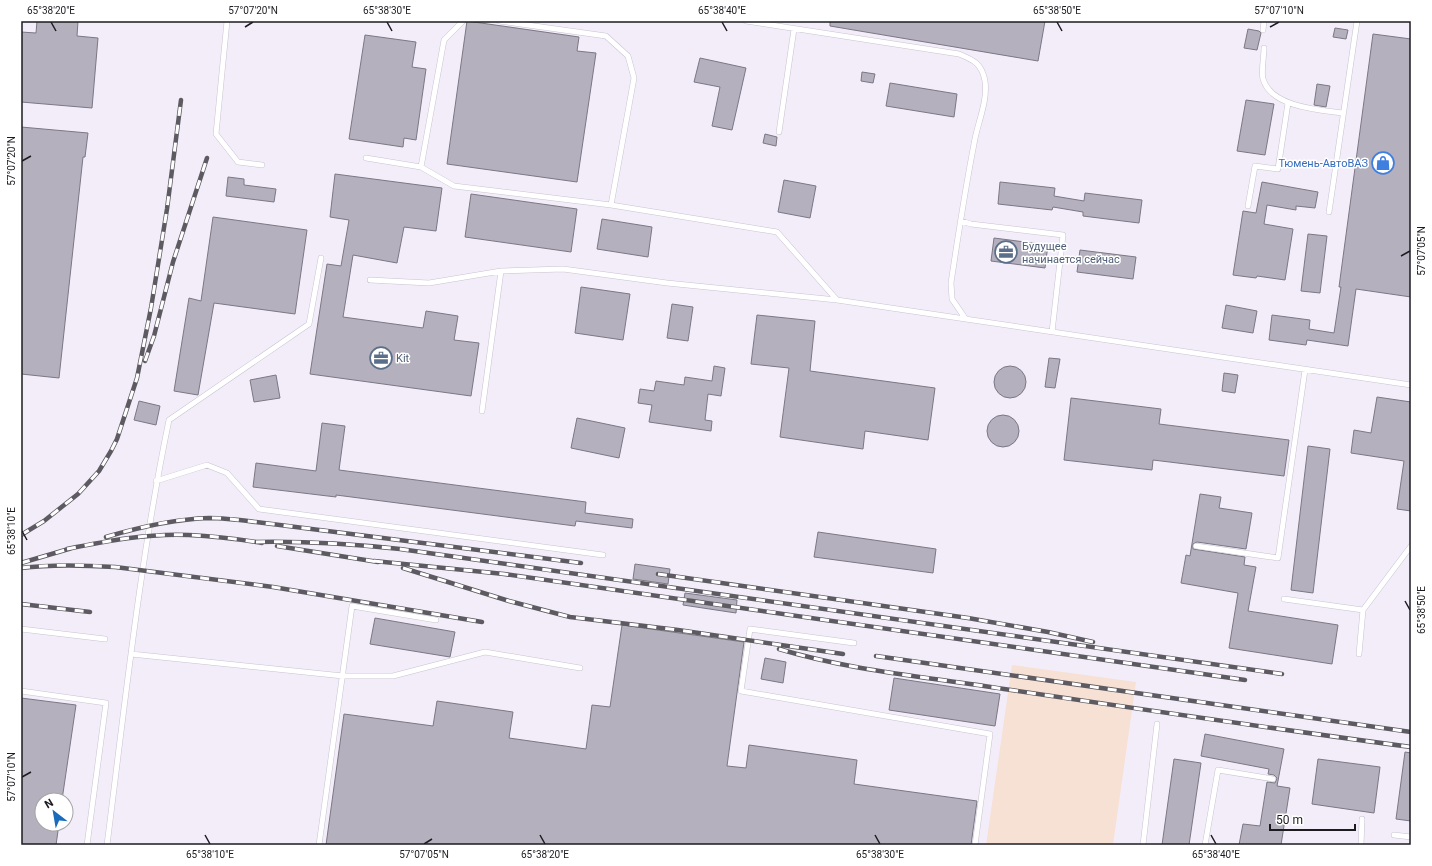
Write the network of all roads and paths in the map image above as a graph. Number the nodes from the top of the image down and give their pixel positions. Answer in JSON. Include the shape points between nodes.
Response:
{"nodes":[{"id":1,"x":228,"y":21,"type":"edge"},
{"id":2,"x":463,"y":21,"type":"edge"},
{"id":3,"x":498,"y":21,"type":"edge"},
{"id":4,"x":746,"y":21,"type":"edge"},
{"id":5,"x":1264,"y":21,"type":"edge"},
{"id":6,"x":1357,"y":21,"type":"edge"},
{"id":7,"x":771,"y":23,"type":"edge"},
{"id":8,"x":794,"y":28,"type":"junction"},
{"id":9,"x":1263,"y":30,"type":"dead end"},
{"id":10,"x":1264,"y":48,"type":"dead end"},
{"id":11,"x":1288,"y":103,"type":"junction"},
{"id":12,"x":1343,"y":113,"type":"junction"},
{"id":13,"x":779,"y":132,"type":"dead end"},
{"id":14,"x":366,"y":158,"type":"dead end"},
{"id":15,"x":262,"y":165,"type":"dead end"},
{"id":16,"x":421,"y":167,"type":"junction"},
{"id":17,"x":611,"y":205,"type":"junction"},
{"id":18,"x":1248,"y":206,"type":"dead end"},
{"id":19,"x":1329,"y":212,"type":"dead end"},
{"id":20,"x":961,"y":221,"type":"junction"},
{"id":21,"x":321,"y":258,"type":"dead end"},
{"id":22,"x":501,"y":271,"type":"junction"},
{"id":23,"x":370,"y":280,"type":"dead end"},
{"id":24,"x":837,"y":300,"type":"junction"},
{"id":25,"x":965,"y":318,"type":"junction"},
{"id":26,"x":1052,"y":332,"type":"junction"},
{"id":27,"x":1305,"y":370,"type":"junction"},
{"id":28,"x":1411,"y":385,"type":"edge"},
{"id":29,"x":482,"y":411,"type":"dead end"},
{"id":30,"x":156,"y":481,"type":"junction"},
{"id":31,"x":1196,"y":546,"type":"dead end"},
{"id":32,"x":1411,"y":546,"type":"edge"},
{"id":33,"x":603,"y":555,"type":"dead end"},
{"id":34,"x":1284,"y":599,"type":"dead end"},
{"id":35,"x":1362,"y":610,"type":"junction"},
{"id":36,"x":436,"y":620,"type":"dead end"},
{"id":37,"x":21,"y":629,"type":"edge"},
{"id":38,"x":105,"y":639,"type":"dead end"},
{"id":39,"x":854,"y":643,"type":"dead end"},
{"id":40,"x":131,"y":654,"type":"junction"},
{"id":41,"x":1359,"y":654,"type":"dead end"},
{"id":42,"x":580,"y":668,"type":"dead end"},
{"id":43,"x":342,"y":676,"type":"junction"},
{"id":44,"x":21,"y":690,"type":"edge"},
{"id":45,"x":1157,"y":724,"type":"dead end"},
{"id":46,"x":1273,"y":779,"type":"dead end"},
{"id":47,"x":1362,"y":819,"type":"dead end"},
{"id":48,"x":1394,"y":835,"type":"dead end"},
{"id":49,"x":1411,"y":837,"type":"edge"},
{"id":50,"x":87,"y":845,"type":"edge"},
{"id":51,"x":107,"y":845,"type":"edge"},
{"id":52,"x":319,"y":845,"type":"edge"},
{"id":53,"x":974,"y":845,"type":"edge"},
{"id":54,"x":1142,"y":845,"type":"edge"},
{"id":55,"x":1205,"y":845,"type":"edge"},
{"id":56,"x":1361,"y":845,"type":"edge"}],
"edges":[{"from":1,"to":15,"type":"lane","via":[[216,134],[238,162]]},
{"from":2,"to":16,"type":"lane","via":[[444,40]]},
{"from":3,"to":17,"type":"lane","via":[[606,36],[628,56],[634,78]]},
{"from":4,"to":7,"type":"lane"},
{"from":5,"to":9,"type":"lane"},
{"from":6,"to":12,"type":"lane"},
{"from":7,"to":8,"type":"lane"},
{"from":8,"to":13,"type":"lane"},
{"from":8,"to":20,"type":"lane","via":[[959,54],[973,60],[981,70],[985,82],[984,99]]},
{"from":10,"to":11,"type":"lane","via":[[1262,78],[1268,91]]},
{"from":11,"to":12,"type":"lane"},
{"from":11,"to":18,"type":"lane","via":[[1278,169],[1255,166]]},
{"from":12,"to":19,"type":"lane"},
{"from":14,"to":16,"type":"lane"},
{"from":16,"to":17,"type":"lane","via":[[454,186]]},
{"from":17,"to":24,"type":"lane","via":[[777,232]]},
{"from":20,"to":25,"type":"lane","via":[[951,283],[952,299]]},
{"from":20,"to":26,"type":"lane","via":[[1063,235]]},
{"from":21,"to":30,"type":"lane","via":[[309,324],[169,420]]},
{"from":22,"to":23,"type":"lane","via":[[429,283]]},
{"from":22,"to":24,"type":"lane","via":[[563,269],[666,283]]},
{"from":22,"to":29,"type":"lane"},
{"from":24,"to":25,"type":"lane"},
{"from":25,"to":26,"type":"lane"},
{"from":26,"to":27,"type":"lane"},
{"from":27,"to":28,"type":"lane"},
{"from":27,"to":31,"type":"lane","via":[[1278,558]]},
{"from":30,"to":33,"type":"lane","via":[[207,465],[227,473],[259,509]]},
{"from":30,"to":40,"type":"lane"},
{"from":32,"to":35,"type":"lane"},
{"from":34,"to":35,"type":"lane"},
{"from":35,"to":41,"type":"lane"},
{"from":36,"to":43,"type":"lane","via":[[352,606]]},
{"from":37,"to":38,"type":"lane"},
{"from":39,"to":53,"type":"lane","via":[[750,629],[741,691],[990,734]]},
{"from":40,"to":43,"type":"lane"},
{"from":40,"to":51,"type":"lane"},
{"from":42,"to":43,"type":"lane","via":[[485,652],[393,676]]},
{"from":43,"to":52,"type":"lane"},
{"from":44,"to":50,"type":"lane","via":[[106,703]]},
{"from":45,"to":54,"type":"lane"},
{"from":46,"to":55,"type":"lane","via":[[1218,770]]},
{"from":47,"to":56,"type":"lane"},
{"from":48,"to":49,"type":"lane"}]}
